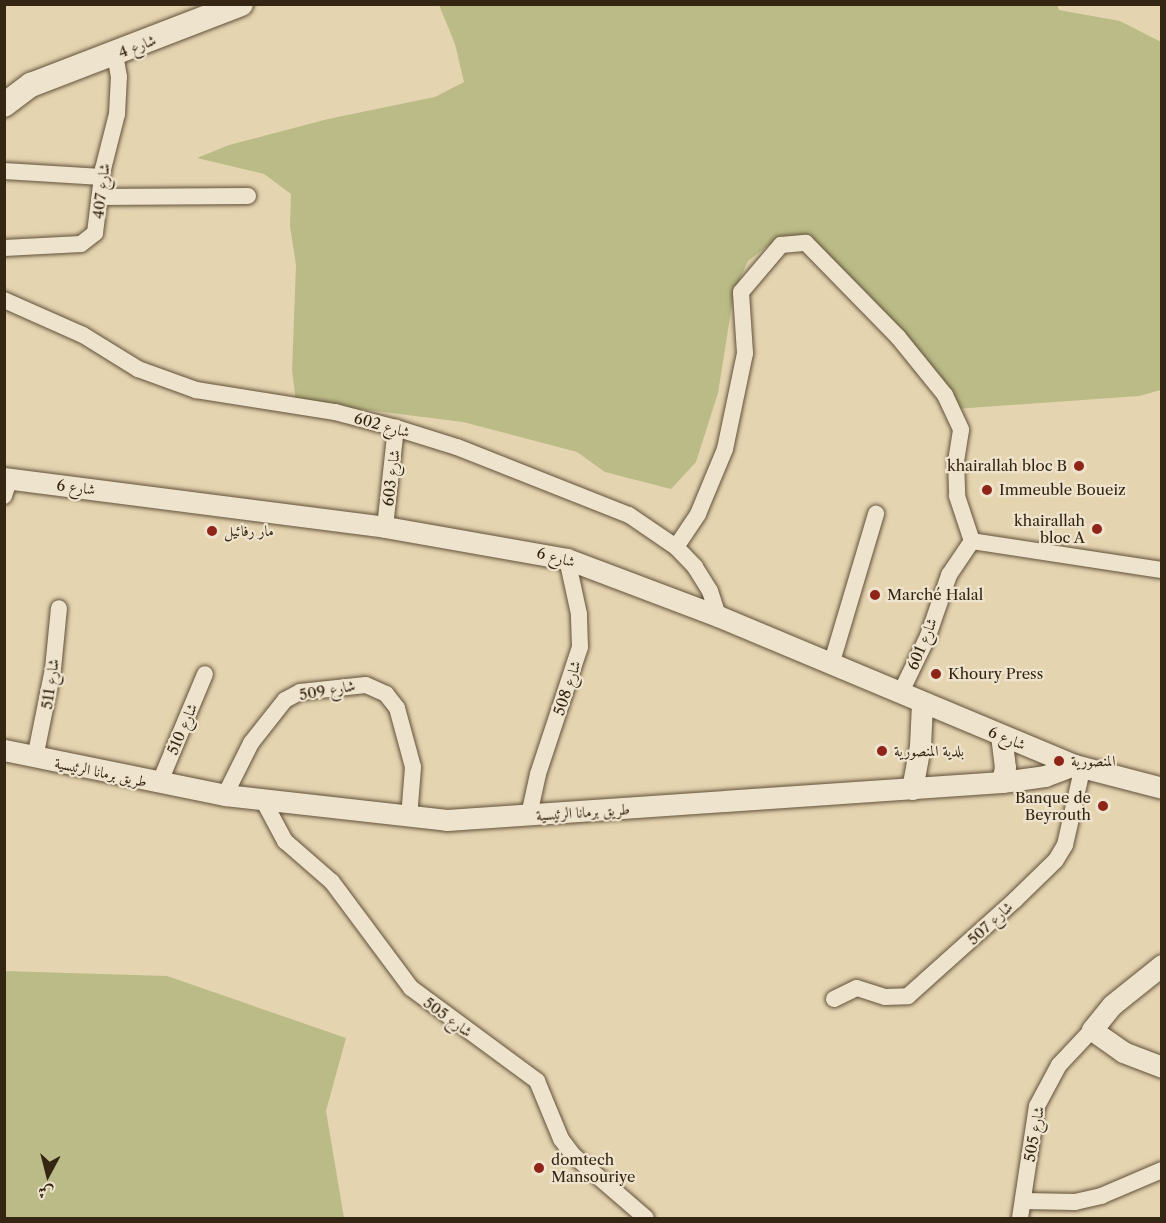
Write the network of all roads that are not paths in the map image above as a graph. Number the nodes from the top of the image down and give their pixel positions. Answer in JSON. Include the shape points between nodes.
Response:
{"nodes":[{"id":1,"x":241,"y":4,"type":"edge"},
{"id":2,"x":115,"y":55,"type":"junction"},
{"id":3,"x":31,"y":85,"type":"junction"},
{"id":4,"x":4,"y":86,"type":"edge"},
{"id":5,"x":4,"y":105,"type":"edge"},
{"id":6,"x":4,"y":171,"type":"edge"},
{"id":7,"x":102,"y":177,"type":"junction"},
{"id":8,"x":248,"y":196,"type":"dead end"},
{"id":9,"x":100,"y":197,"type":"junction"},
{"id":10,"x":4,"y":248,"type":"edge"},
{"id":11,"x":4,"y":300,"type":"edge"},
{"id":12,"x":396,"y":428,"type":"junction"},
{"id":13,"x":6,"y":484,"type":"edge"},
{"id":14,"x":876,"y":514,"type":"dead end"},
{"id":15,"x":385,"y":527,"type":"junction"},
{"id":16,"x":972,"y":541,"type":"junction"},
{"id":17,"x":676,"y":547,"type":"junction"},
{"id":18,"x":567,"y":559,"type":"junction"},
{"id":19,"x":1161,"y":570,"type":"edge"},
{"id":20,"x":59,"y":608,"type":"dead end"},
{"id":21,"x":718,"y":616,"type":"junction"},
{"id":22,"x":831,"y":665,"type":"junction"},
{"id":23,"x":205,"y":674,"type":"dead end"},
{"id":24,"x":900,"y":694,"type":"junction"},
{"id":25,"x":922,"y":703,"type":"junction"},
{"id":26,"x":1001,"y":735,"type":"junction"},
{"id":27,"x":4,"y":750,"type":"edge"},
{"id":28,"x":35,"y":758,"type":"junction"},
{"id":29,"x":1078,"y":765,"type":"junction"},
{"id":30,"x":1002,"y":782,"type":"junction"},
{"id":31,"x":159,"y":784,"type":"junction"},
{"id":32,"x":1161,"y":788,"type":"edge"},
{"id":33,"x":912,"y":789,"type":"junction"},
{"id":34,"x":225,"y":795,"type":"junction"},
{"id":35,"x":263,"y":800,"type":"junction"},
{"id":36,"x":529,"y":815,"type":"junction"},
{"id":37,"x":409,"y":818,"type":"junction"},
{"id":38,"x":1161,"y":965,"type":"edge"},
{"id":39,"x":834,"y":999,"type":"dead end"},
{"id":40,"x":1092,"y":1030,"type":"junction"},
{"id":41,"x":1161,"y":1067,"type":"edge"},
{"id":42,"x":1161,"y":1170,"type":"edge"},
{"id":43,"x":1024,"y":1201,"type":"junction"},
{"id":44,"x":646,"y":1218,"type":"edge"},
{"id":45,"x":1020,"y":1218,"type":"edge"}],
"edges":[{"from":1,"to":2,"type":"main road","name":"شارع 4"},
{"from":2,"to":3,"type":"main road","name":"شارع 4"},
{"from":2,"to":7,"type":"street","name":"شارع 407","via":[[118,105]]},
{"from":3,"to":4,"type":"main road","name":"شارع 4"},
{"from":3,"to":5,"type":"main road","name":"شارع 4"},
{"from":6,"to":7,"type":"street"},
{"from":7,"to":9,"type":"street","name":"شارع 407"},
{"from":8,"to":9,"type":"street"},
{"from":9,"to":10,"type":"street","name":"شارع 407","via":[[95,233],[87,242]]},
{"from":11,"to":12,"type":"street","name":"شارع 602","via":[[83,335],[138,369],[196,390],[335,412]]},
{"from":12,"to":15,"type":"street","name":"شارع 603"},
{"from":12,"to":17,"type":"street","name":"شارع 602","via":[[457,447],[629,515]]},
{"from":13,"to":15,"type":"street","name":"شارع 6"},
{"from":14,"to":22,"type":"street"},
{"from":15,"to":18,"type":"street","name":"شارع 6"},
{"from":16,"to":17,"type":"street","via":[[957,496],[956,460],[961,430],[945,395],[898,337],[806,243],[780,244],[741,292],[745,353],[725,449],[698,514]]},
{"from":16,"to":19,"type":"street"},
{"from":16,"to":24,"type":"street","name":"شارع 601","via":[[949,574],[928,636]]},
{"from":17,"to":21,"type":"street","name":"شارع 602","via":[[710,591]]},
{"from":18,"to":21,"type":"street","name":"شارع 6"},
{"from":18,"to":36,"type":"street","name":"شارع 508","via":[[579,615],[580,647],[538,774]]},
{"from":20,"to":28,"type":"street","name":"شارع 511","via":[[54,669]]},
{"from":21,"to":22,"type":"street","name":"شارع 6"},
{"from":22,"to":24,"type":"street","name":"شارع 6"},
{"from":23,"to":31,"type":"street","name":"شارع 510"},
{"from":24,"to":25,"type":"street","name":"شارع 6"},
{"from":25,"to":26,"type":"street","name":"شارع 6"},
{"from":25,"to":33,"type":"street"},
{"from":26,"to":29,"type":"street","name":"شارع 6"},
{"from":26,"to":30,"type":"street","via":[[1005,767]]},
{"from":27,"to":28,"type":"street","name":"طريق برمانا الرئيسية"},
{"from":28,"to":31,"type":"street","name":"طريق برمانا الرئيسية"},
{"from":29,"to":30,"type":"street","name":"طريق برمانا الرئيسية","via":[[1045,776]]},
{"from":29,"to":32,"type":"street"},
{"from":29,"to":39,"type":"street","name":"شارع 507","via":[[1065,845],[1056,860],[1015,900],[908,996],[885,996],[856,988]]},
{"from":30,"to":33,"type":"street","name":"طريق برمانا الرئيسية"},
{"from":31,"to":34,"type":"street","name":"طريق برمانا الرئيسية"},
{"from":33,"to":36,"type":"street","name":"طريق برمانا الرئيسية"},
{"from":34,"to":35,"type":"street","name":"طريق برمانا الرئيسية"},
{"from":34,"to":37,"type":"street","name":"شارع 509","via":[[250,743],[285,700],[300,692],[366,685],[386,694],[397,708],[413,767]]},
{"from":35,"to":37,"type":"street","name":"طريق برمانا الرئيسية"},
{"from":35,"to":44,"type":"street","name":"شارع 505","via":[[285,841],[345,897],[411,988],[537,1081],[561,1139],[573,1155]]},
{"from":36,"to":37,"type":"street","name":"طريق برمانا الرئيسية"},
{"from":38,"to":40,"type":"street","via":[[1112,1005]]},
{"from":40,"to":41,"type":"street","via":[[1123,1052]]},
{"from":40,"to":43,"type":"street","name":"شارع 505","via":[[1059,1065],[1037,1106]]},
{"from":42,"to":43,"type":"street","via":[[1101,1196],[1076,1202]]},
{"from":43,"to":45,"type":"street","name":"شارع 505"}]}
